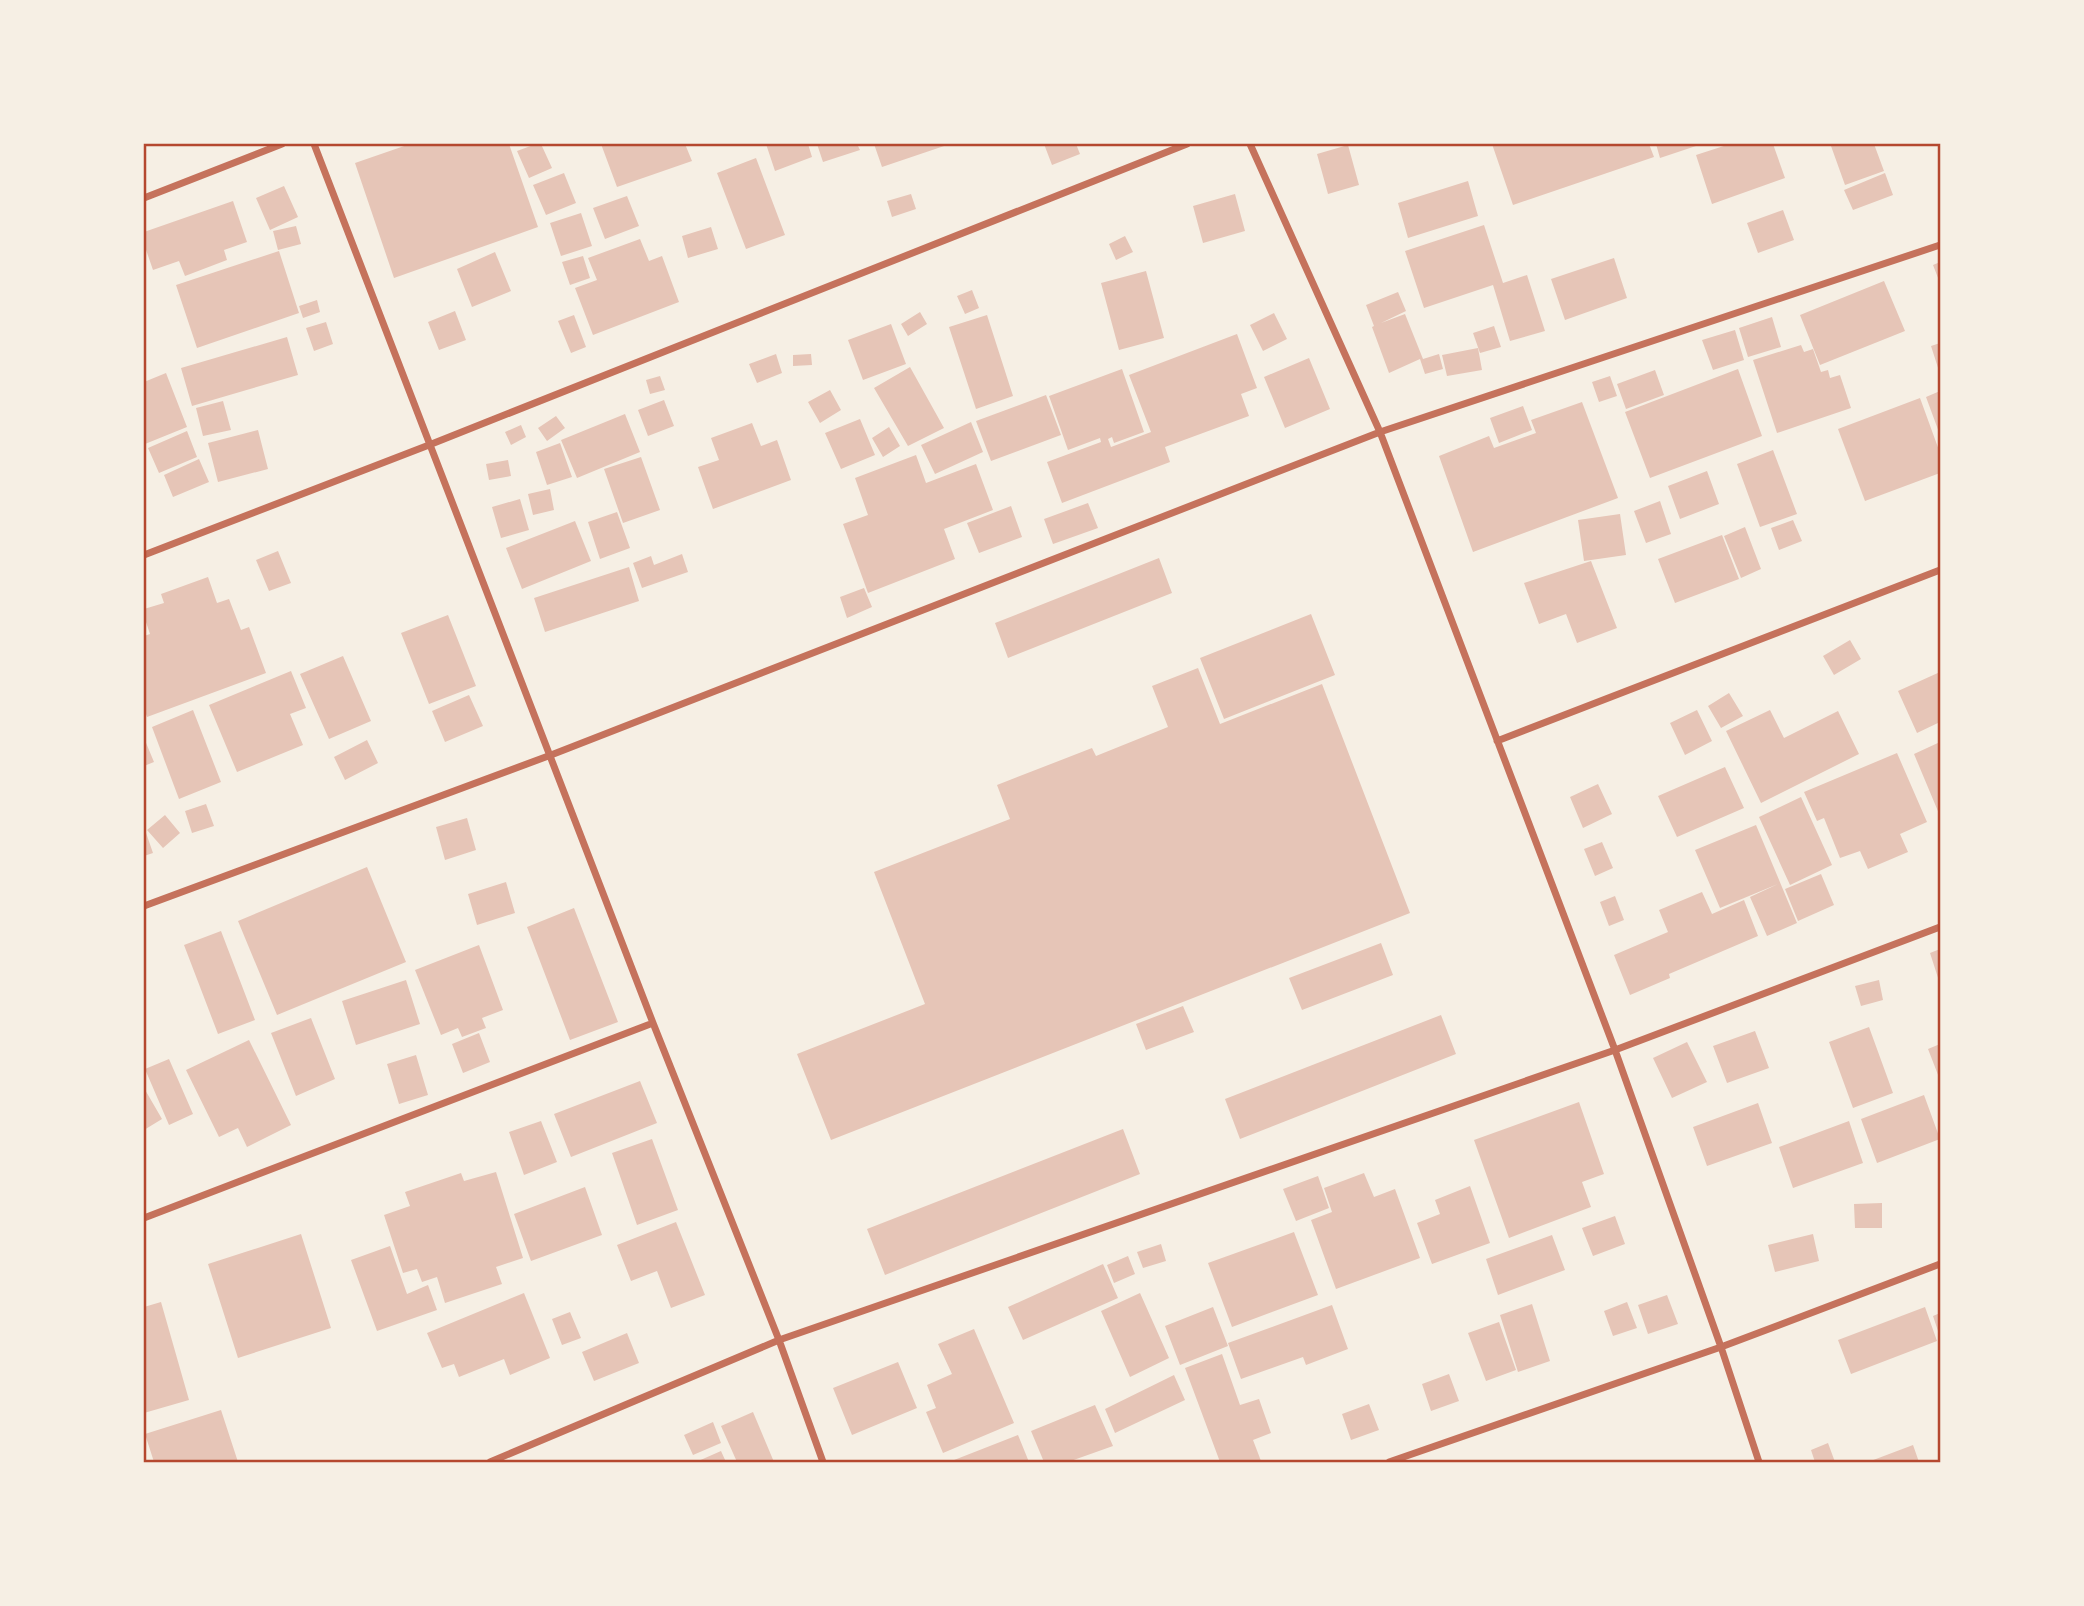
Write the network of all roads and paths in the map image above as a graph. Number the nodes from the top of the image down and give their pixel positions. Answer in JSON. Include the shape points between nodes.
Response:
{"nodes":[{"id":1,"x":282,"y":144,"type":"edge"},
{"id":2,"x":314,"y":144,"type":"edge"},
{"id":3,"x":1187,"y":144,"type":"edge"},
{"id":4,"x":1250,"y":144,"type":"edge"},
{"id":5,"x":144,"y":198,"type":"edge"},
{"id":6,"x":1941,"y":245,"type":"edge"},
{"id":7,"x":1380,"y":432,"type":"junction"},
{"id":8,"x":429,"y":444,"type":"junction"},
{"id":9,"x":144,"y":555,"type":"edge"},
{"id":10,"x":1941,"y":570,"type":"edge"},
{"id":11,"x":1497,"y":741,"type":"junction"},
{"id":12,"x":551,"y":755,"type":"junction"},
{"id":13,"x":144,"y":906,"type":"edge"},
{"id":14,"x":1941,"y":927,"type":"edge"},
{"id":15,"x":653,"y":1023,"type":"junction"},
{"id":16,"x":1615,"y":1050,"type":"junction"},
{"id":17,"x":144,"y":1218,"type":"edge"},
{"id":18,"x":1941,"y":1264,"type":"edge"},
{"id":19,"x":779,"y":1340,"type":"junction"},
{"id":20,"x":1721,"y":1347,"type":"junction"},
{"id":21,"x":491,"y":1462,"type":"edge"},
{"id":22,"x":822,"y":1462,"type":"edge"},
{"id":23,"x":1389,"y":1462,"type":"edge"},
{"id":24,"x":1759,"y":1462,"type":"edge"}],
"edges":[{"from":1,"to":5,"type":"street"},
{"from":2,"to":8,"type":"street"},
{"from":3,"to":8,"type":"street"},
{"from":4,"to":7,"type":"street"},
{"from":6,"to":7,"type":"street"},
{"from":7,"to":11,"type":"street"},
{"from":7,"to":12,"type":"street"},
{"from":8,"to":9,"type":"street"},
{"from":8,"to":12,"type":"street"},
{"from":10,"to":11,"type":"street"},
{"from":11,"to":16,"type":"street"},
{"from":12,"to":13,"type":"street"},
{"from":12,"to":15,"type":"street"},
{"from":14,"to":16,"type":"street"},
{"from":15,"to":17,"type":"street"},
{"from":15,"to":19,"type":"street"},
{"from":16,"to":19,"type":"street"},
{"from":16,"to":20,"type":"street"},
{"from":18,"to":20,"type":"street"},
{"from":19,"to":21,"type":"street"},
{"from":19,"to":22,"type":"street"},
{"from":20,"to":23,"type":"street"},
{"from":20,"to":24,"type":"street"}]}
